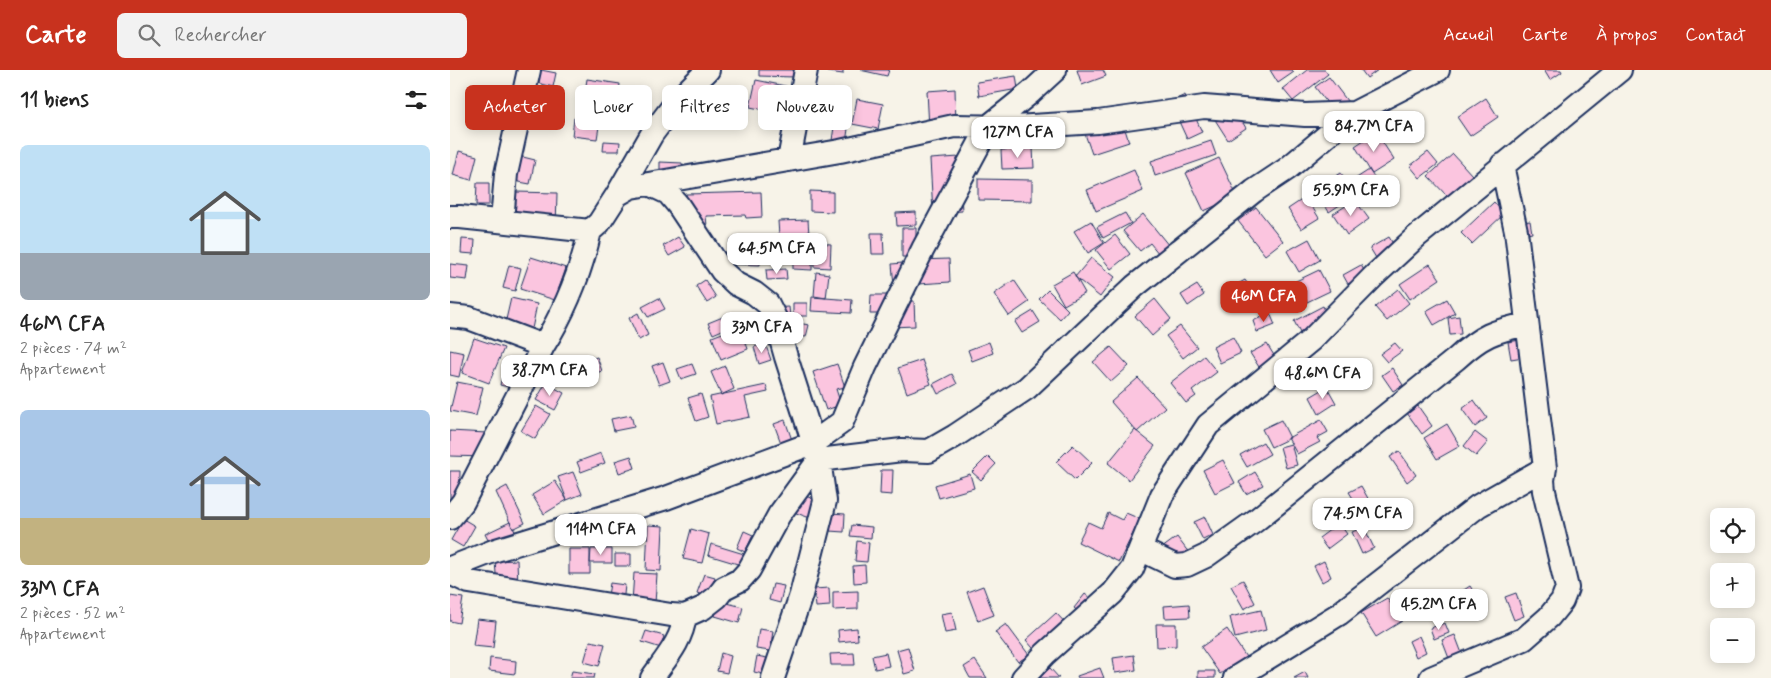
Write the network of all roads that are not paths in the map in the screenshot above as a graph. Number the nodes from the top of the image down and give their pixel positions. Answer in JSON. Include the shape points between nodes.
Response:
{"nodes":[{"id":1,"x":529,"y":70,"type":"edge"},
{"id":2,"x":708,"y":70,"type":"edge"},
{"id":3,"x":806,"y":70,"type":"edge"},
{"id":4,"x":1055,"y":70,"type":"edge"},
{"id":5,"x":1438,"y":70,"type":"edge"},
{"id":6,"x":1620,"y":70,"type":"edge"},
{"id":7,"x":1354,"y":113,"type":"junction"},
{"id":8,"x":989,"y":126,"type":"junction"},
{"id":9,"x":789,"y":160,"type":"junction"},
{"id":10,"x":1502,"y":165,"type":"junction"},
{"id":11,"x":650,"y":184,"type":"junction"},
{"id":12,"x":616,"y":195,"type":"junction"},
{"id":13,"x":450,"y":218,"type":"edge"},
{"id":14,"x":502,"y":221,"type":"junction"},
{"id":15,"x":590,"y":231,"type":"junction"},
{"id":16,"x":450,"y":316,"type":"edge"},
{"id":17,"x":1527,"y":324,"type":"junction"},
{"id":18,"x":543,"y":346,"type":"junction"},
{"id":19,"x":816,"y":451,"type":"junction"},
{"id":20,"x":1545,"y":468,"type":"junction"},
{"id":21,"x":451,"y":515,"type":"edge"},
{"id":22,"x":1140,"y":549,"type":"junction"},
{"id":23,"x":450,"y":568,"type":"edge"},
{"id":24,"x":450,"y":573,"type":"edge"},
{"id":25,"x":685,"y":616,"type":"junction"},
{"id":26,"x":652,"y":678,"type":"edge"},
{"id":27,"x":773,"y":678,"type":"edge"},
{"id":28,"x":1023,"y":678,"type":"edge"},
{"id":29,"x":1234,"y":678,"type":"edge"},
{"id":30,"x":1431,"y":678,"type":"edge"}],
"edges":[{"from":1,"to":14,"type":"street","via":[[506,174]]},
{"from":2,"to":12,"type":"street","via":[[652,134]]},
{"from":3,"to":9,"type":"street"},
{"from":4,"to":8,"type":"street"},
{"from":5,"to":7,"type":"street"},
{"from":6,"to":10,"type":"street"},
{"from":7,"to":8,"type":"street","via":[[1305,115],[1204,107],[1098,122]]},
{"from":7,"to":19,"type":"street","via":[[1135,286],[1027,388],[955,436],[929,451]]},
{"from":8,"to":9,"type":"street","via":[[954,126]]},
{"from":8,"to":19,"type":"street","via":[[919,257],[842,422]]},
{"from":9,"to":11,"type":"street"},
{"from":10,"to":17,"type":"street","via":[[1516,231]]},
{"from":10,"to":22,"type":"street","via":[[1416,237],[1311,340],[1208,426],[1162,495]]},
{"from":11,"to":12,"type":"street","via":[[631,187]]},
{"from":11,"to":19,"type":"street","via":[[668,193],[678,205],[722,271],[768,304]]},
{"from":12,"to":15,"type":"street","via":[[599,223]]},
{"from":13,"to":14,"type":"street"},
{"from":14,"to":15,"type":"street"},
{"from":15,"to":18,"type":"street","via":[[584,256],[558,323]]},
{"from":16,"to":18,"type":"street","via":[[469,318]]},
{"from":17,"to":20,"type":"street"},
{"from":17,"to":22,"type":"street","via":[[1483,336],[1255,521],[1206,556],[1187,565],[1175,566]]},
{"from":18,"to":21,"type":"street","via":[[463,502]]},
{"from":19,"to":23,"type":"street","via":[[496,550]]},
{"from":19,"to":25,"type":"street","via":[[749,570],[703,608]]},
{"from":19,"to":27,"type":"street","via":[[825,501],[801,596]]},
{"from":20,"to":29,"type":"street","via":[[1478,506],[1338,614]]},
{"from":20,"to":30,"type":"street","via":[[1544,491],[1567,588],[1562,601],[1524,640]]},
{"from":22,"to":28,"type":"street","via":[[1132,569],[1113,593]]},
{"from":24,"to":25,"type":"street","via":[[469,582]]},
{"from":25,"to":26,"type":"street","via":[[676,645]]}]}
